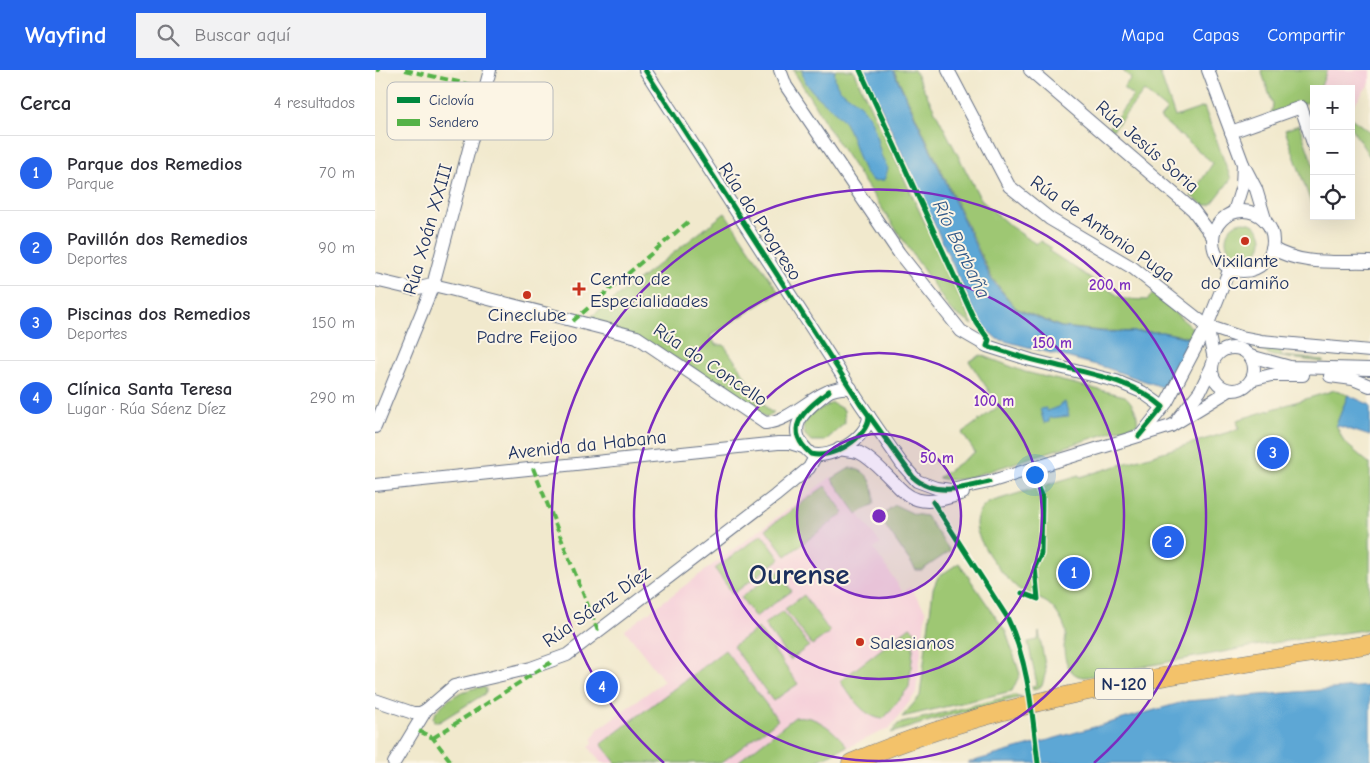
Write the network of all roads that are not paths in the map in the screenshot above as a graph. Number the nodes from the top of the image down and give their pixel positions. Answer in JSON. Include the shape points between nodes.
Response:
{"nodes":[{"id":1,"x":645,"y":70,"type":"edge"},
{"id":2,"x":779,"y":70,"type":"edge"},
{"id":3,"x":948,"y":70,"type":"edge"},
{"id":4,"x":1030,"y":70,"type":"edge"},
{"id":5,"x":1208,"y":70,"type":"edge"},
{"id":6,"x":1231,"y":132,"type":"junction"},
{"id":7,"x":1310,"y":134,"type":"edge"},
{"id":8,"x":471,"y":140,"type":"edge"},
{"id":9,"x":1243,"y":164,"type":"junction"},
{"id":10,"x":1234,"y":212,"type":"junction"},
{"id":11,"x":1266,"y":222,"type":"junction"},
{"id":12,"x":1213,"y":237,"type":"junction"},
{"id":13,"x":1272,"y":248,"type":"junction"},
{"id":14,"x":1370,"y":262,"type":"edge"},
{"id":15,"x":1230,"y":268,"type":"junction"},
{"id":16,"x":375,"y":280,"type":"edge"},
{"id":17,"x":433,"y":285,"type":"junction"},
{"id":18,"x":413,"y":289,"type":"junction"},
{"id":19,"x":1207,"y":326,"type":"junction"},
{"id":20,"x":411,"y":340,"type":"junction"},
{"id":21,"x":1244,"y":348,"type":"junction"},
{"id":22,"x":1370,"y":351,"type":"edge"},
{"id":23,"x":1213,"y":363,"type":"junction"},
{"id":24,"x":1370,"y":368,"type":"edge"},
{"id":25,"x":1251,"y":380,"type":"junction"},
{"id":26,"x":1370,"y":386,"type":"edge"},
{"id":27,"x":851,"y":388,"type":"junction"},
{"id":28,"x":1230,"y":390,"type":"junction"},
{"id":29,"x":829,"y":391,"type":"junction"},
{"id":30,"x":1163,"y":404,"type":"junction"},
{"id":31,"x":869,"y":416,"type":"junction"},
{"id":32,"x":765,"y":423,"type":"junction"},
{"id":33,"x":375,"y":427,"type":"edge"},
{"id":34,"x":1161,"y":430,"type":"junction"},
{"id":35,"x":1139,"y":436,"type":"junction"},
{"id":36,"x":803,"y":446,"type":"junction"},
{"id":37,"x":839,"y":449,"type":"junction"},
{"id":38,"x":703,"y":451,"type":"junction"},
{"id":39,"x":816,"y":456,"type":"junction"},
{"id":40,"x":989,"y":482,"type":"junction"},
{"id":41,"x":375,"y":485,"type":"edge"},
{"id":42,"x":1370,"y":644,"type":"edge"},
{"id":43,"x":375,"y":700,"type":"edge"},
{"id":44,"x":418,"y":716,"type":"junction"},
{"id":45,"x":394,"y":763,"type":"edge"},
{"id":46,"x":851,"y":763,"type":"edge"}],
"edges":[{"from":1,"to":27,"type":"street","name":"Rúa do Progreso"},
{"from":2,"to":30,"type":"street","via":[[786,86],[899,253],[961,331],[995,349],[1116,381]]},
{"from":3,"to":19,"type":"street","name":"Rúa de Antonio Puga","via":[[1009,186],[1050,219],[1133,268]]},
{"from":4,"to":12,"type":"street","name":"Rúa Jesús Soria","via":[[1193,210]]},
{"from":5,"to":6,"type":"street"},
{"from":6,"to":7,"type":"street","via":[[1301,107]]},
{"from":6,"to":9,"type":"street"},
{"from":8,"to":17,"type":"street","name":"Rúa Xoán XXIII"},
{"from":9,"to":10,"type":"street","via":[[1242,186]]},
{"from":9,"to":11,"type":"street","via":[[1256,189]]},
{"from":10,"to":11,"type":"street","via":[[1251,212]]},
{"from":10,"to":12,"type":"street","via":[[1220,222]]},
{"from":11,"to":13,"type":"street","via":[[1271,230]]},
{"from":12,"to":15,"type":"street","via":[[1216,256]]},
{"from":13,"to":14,"type":"street","via":[[1302,261]]},
{"from":13,"to":15,"type":"street","via":[[1256,268],[1238,271]]},
{"from":15,"to":19,"type":"street"},
{"from":16,"to":18,"type":"street","name":"Rúa do Concello"},
{"from":17,"to":18,"type":"street","name":"Rúa do Concello"},
{"from":17,"to":20,"type":"street","name":"Rúa Xoán XXIII"},
{"from":17,"to":32,"type":"street","name":"Rúa do Concello","via":[[637,337]]},
{"from":18,"to":20,"type":"street","name":"Rúa Xoán XXIII","via":[[419,298],[411,325]]},
{"from":19,"to":21,"type":"street"},
{"from":19,"to":23,"type":"street"},
{"from":19,"to":30,"type":"street"},
{"from":20,"to":33,"type":"street","name":"Rúa Xoán XXIII"},
{"from":21,"to":22,"type":"street"},
{"from":21,"to":23,"type":"street","via":[[1225,350]]},
{"from":21,"to":24,"type":"street","via":[[1290,367]]},
{"from":21,"to":25,"type":"street","via":[[1254,368]]},
{"from":23,"to":28,"type":"street","via":[[1214,380]]},
{"from":23,"to":34,"type":"street","via":[[1200,391],[1182,415]]},
{"from":25,"to":26,"type":"street","via":[[1271,374],[1321,375],[1353,379]]},
{"from":25,"to":28,"type":"street","via":[[1242,388]]},
{"from":27,"to":29,"type":"street"},
{"from":27,"to":31,"type":"street"},
{"from":28,"to":34,"type":"street","via":[[1179,423]]},
{"from":29,"to":32,"type":"street"},
{"from":29,"to":36,"type":"street","via":[[799,418],[797,431]]},
{"from":30,"to":35,"type":"street"},
{"from":31,"to":37,"type":"street","via":[[865,429]]},
{"from":31,"to":40,"type":"street","via":[[917,481],[951,490]]},
{"from":32,"to":38,"type":"street","via":[[762,437]]},
{"from":34,"to":35,"type":"street"},
{"from":35,"to":40,"type":"street"},
{"from":36,"to":38,"type":"street","name":"Avenida da Habana","via":[[789,443]]},
{"from":36,"to":39,"type":"street"},
{"from":37,"to":39,"type":"street"},
{"from":37,"to":40,"type":"street","via":[[865,456],[901,490],[921,500],[945,499]]},
{"from":38,"to":41,"type":"street","name":"Avenida da Habana"},
{"from":39,"to":44,"type":"street","name":"Rúa Sáenz Díez","via":[[809,468],[775,496],[567,655],[531,668],[454,686]]},
{"from":42,"to":46,"type":"highway","number":"N-120","via":[[1155,677],[1061,698],[934,730]]},
{"from":43,"to":44,"type":"street"},
{"from":44,"to":45,"type":"street","name":"Rúa Sáenz Díez"}]}
